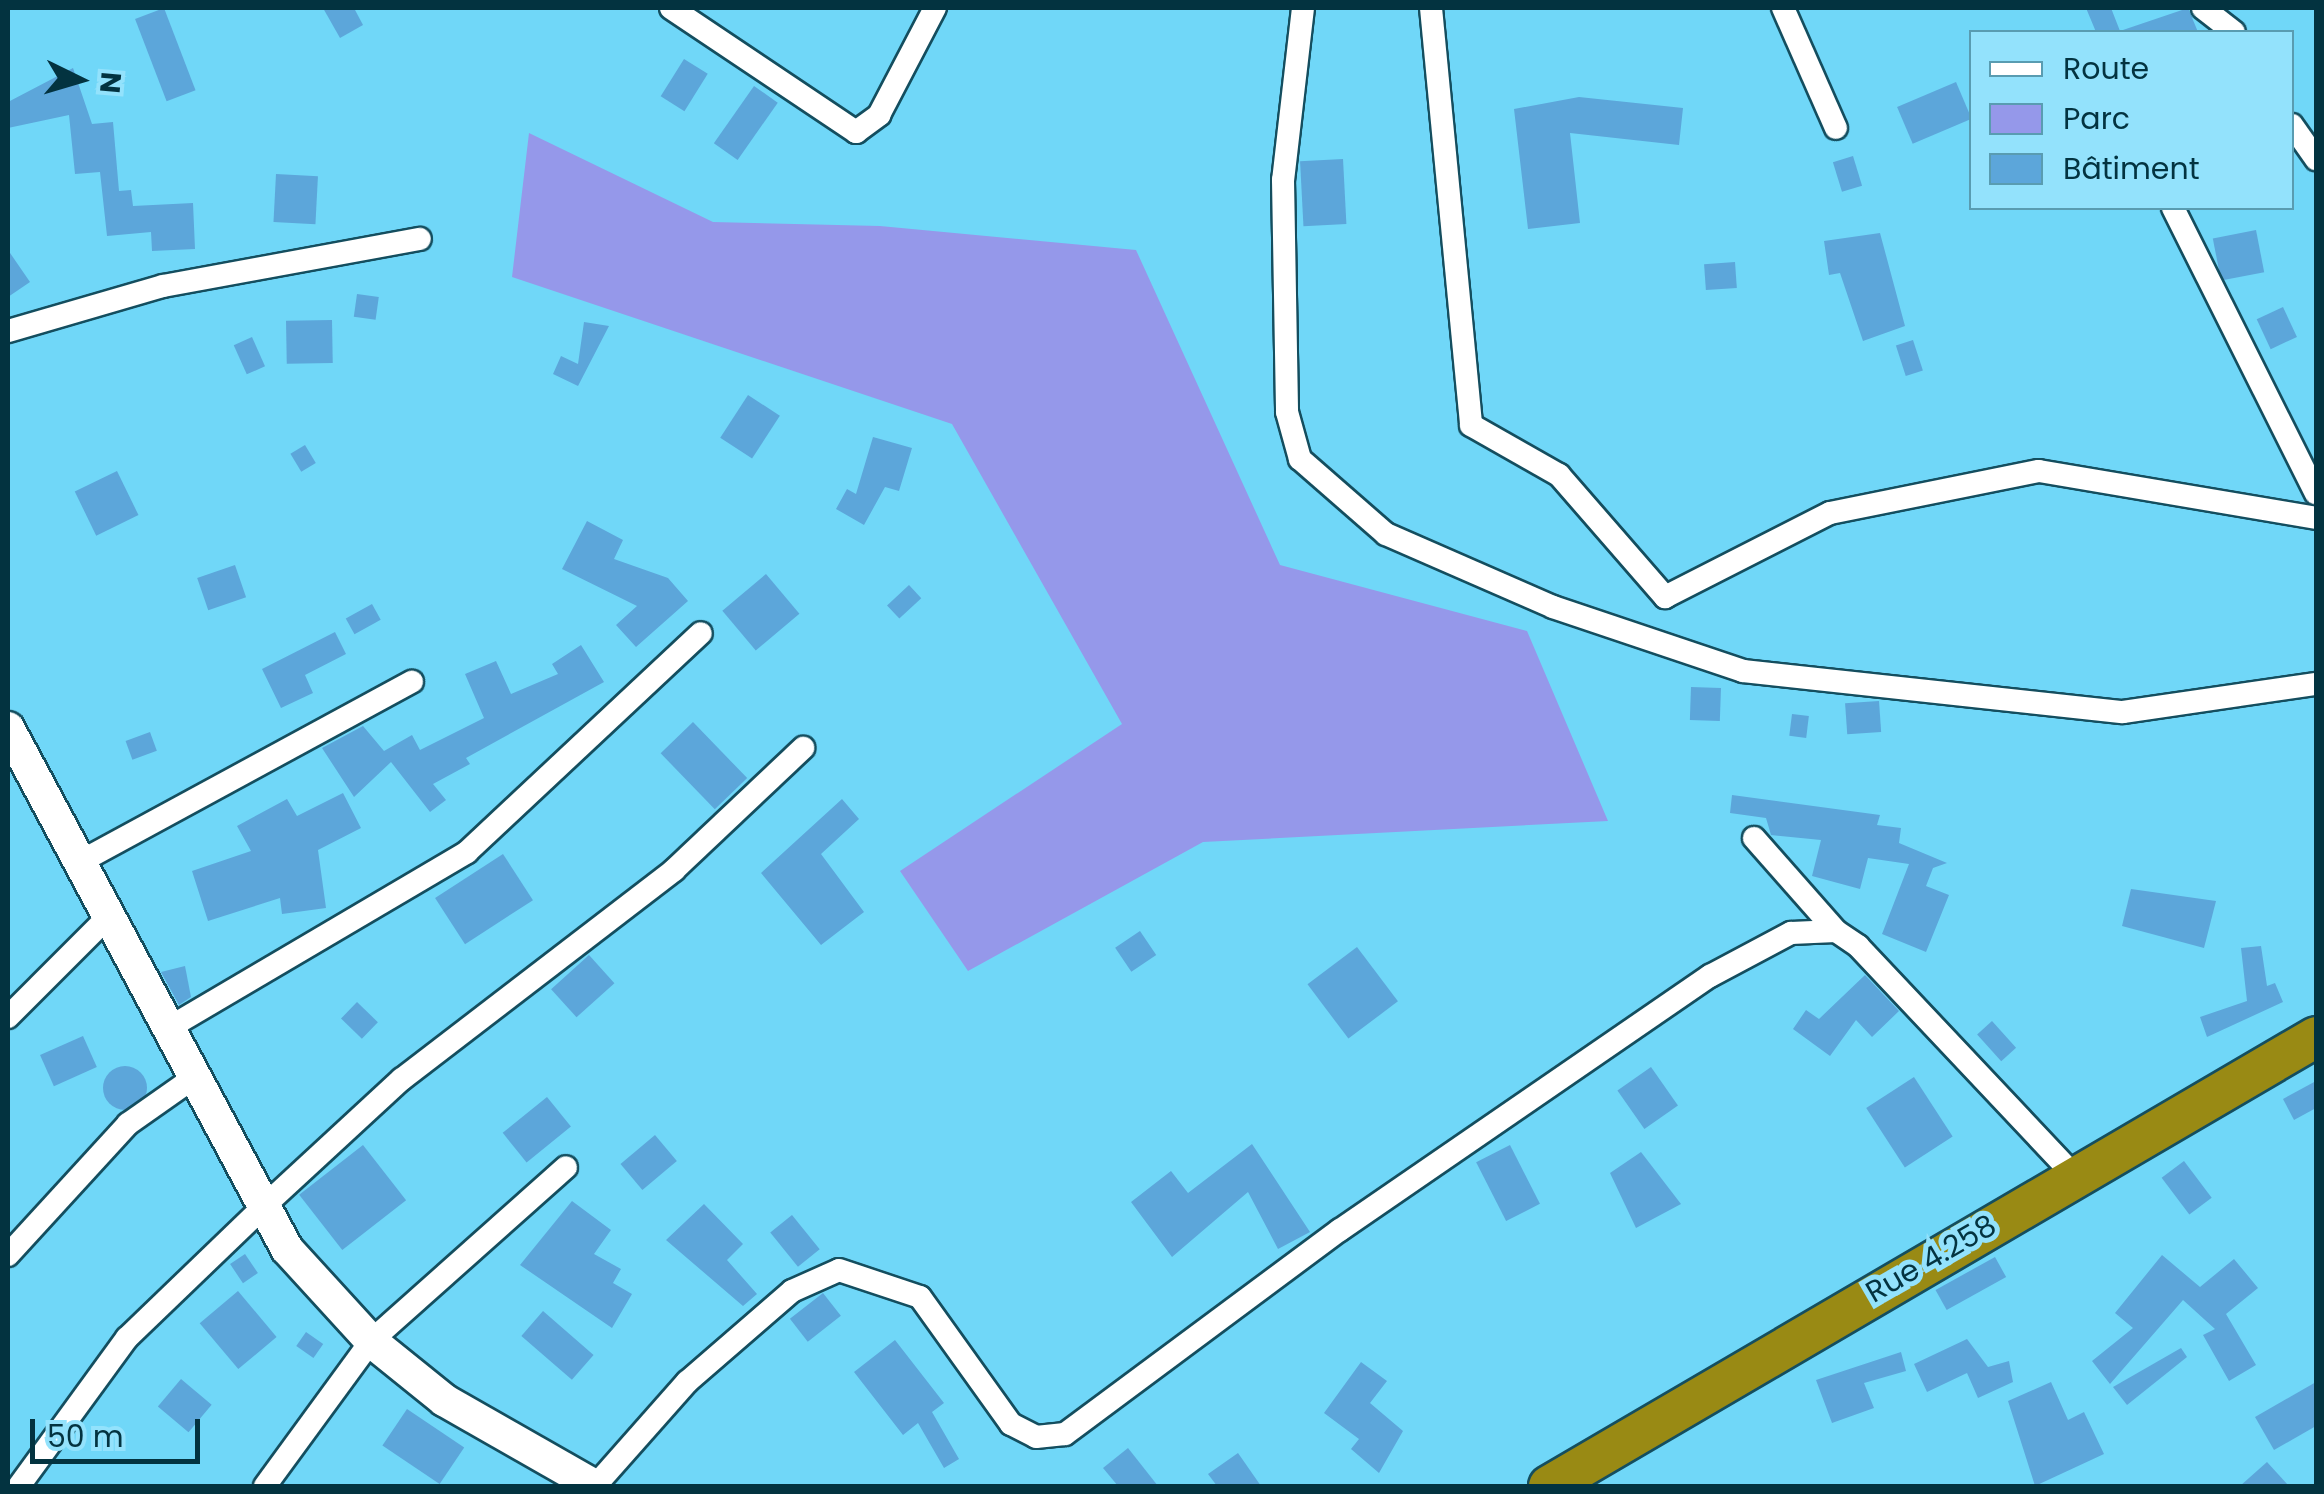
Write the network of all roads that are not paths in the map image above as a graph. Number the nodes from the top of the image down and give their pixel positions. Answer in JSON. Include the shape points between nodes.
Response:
{"nodes":[{"id":1,"x":671,"y":8,"type":"edge"},
{"id":2,"x":935,"y":8,"type":"edge"},
{"id":3,"x":1303,"y":8,"type":"edge"},
{"id":4,"x":1432,"y":8,"type":"edge"},
{"id":5,"x":1783,"y":8,"type":"edge"},
{"id":6,"x":2204,"y":8,"type":"edge"},
{"id":7,"x":2232,"y":30,"type":"edge"},
{"id":8,"x":1836,"y":128,"type":"dead end"},
{"id":9,"x":2294,"y":128,"type":"edge"},
{"id":10,"x":2316,"y":159,"type":"edge"},
{"id":11,"x":2174,"y":210,"type":"edge"},
{"id":12,"x":420,"y":239,"type":"dead end"},
{"id":13,"x":8,"y":331,"type":"edge"},
{"id":14,"x":2316,"y":493,"type":"edge"},
{"id":15,"x":2316,"y":518,"type":"edge"},
{"id":16,"x":701,"y":633,"type":"dead end"},
{"id":17,"x":412,"y":682,"type":"dead end"},
{"id":18,"x":2316,"y":684,"type":"edge"},
{"id":19,"x":8,"y":728,"type":"edge"},
{"id":20,"x":803,"y":748,"type":"dead end"},
{"id":21,"x":1754,"y":838,"type":"dead end"},
{"id":22,"x":78,"y":863,"type":"junction"},
{"id":23,"x":104,"y":921,"type":"junction"},
{"id":24,"x":1836,"y":931,"type":"junction"},
{"id":25,"x":8,"y":1017,"type":"edge"},
{"id":26,"x":166,"y":1029,"type":"junction"},
{"id":27,"x":2316,"y":1037,"type":"edge"},
{"id":28,"x":192,"y":1079,"type":"junction"},
{"id":29,"x":566,"y":1168,"type":"dead end"},
{"id":30,"x":2075,"y":1176,"type":"junction"},
{"id":31,"x":262,"y":1208,"type":"junction"},
{"id":32,"x":8,"y":1255,"type":"edge"},
{"id":33,"x":372,"y":1341,"type":"junction"},
{"id":34,"x":27,"y":1484,"type":"edge"},
{"id":35,"x":266,"y":1486,"type":"edge"},
{"id":36,"x":595,"y":1486,"type":"edge"},
{"id":37,"x":1549,"y":1486,"type":"edge"}],
"edges":[{"from":1,"to":2,"type":"street","via":[[856,132],[879,115]]},
{"from":3,"to":18,"type":"street","via":[[1283,180],[1286,412],[1300,459],[1386,534],[1553,607],[1743,672],[2123,712]]},
{"from":4,"to":15,"type":"street","via":[[1471,426],[1560,475],[1665,597],[1830,513],[2039,471]]},
{"from":5,"to":8,"type":"street"},
{"from":6,"to":7,"type":"street"},
{"from":9,"to":10,"type":"street"},
{"from":11,"to":14,"type":"street"},
{"from":12,"to":13,"type":"street","via":[[163,286]]},
{"from":16,"to":26,"type":"street","via":[[467,852]]},
{"from":17,"to":22,"type":"street"},
{"from":19,"to":22,"type":"street"},
{"from":20,"to":31,"type":"street","via":[[674,870],[402,1079]]},
{"from":21,"to":24,"type":"street"},
{"from":22,"to":23,"type":"street"},
{"from":23,"to":25,"type":"street"},
{"from":23,"to":26,"type":"street"},
{"from":24,"to":30,"type":"street"},
{"from":24,"to":36,"type":"street","via":[[1791,933],[1710,976],[1340,1230],[1064,1434],[1036,1437],[1010,1424],[920,1297],[839,1270],[792,1291],[687,1382]]},
{"from":26,"to":28,"type":"street"},
{"from":27,"to":30,"type":"highway","name":"Rue 4.258"},
{"from":28,"to":31,"type":"street"},
{"from":28,"to":32,"type":"street","via":[[128,1124]]},
{"from":29,"to":33,"type":"street"},
{"from":30,"to":37,"type":"highway","name":"Rue 4.258"},
{"from":31,"to":33,"type":"street"},
{"from":31,"to":34,"type":"street","via":[[127,1338]]},
{"from":33,"to":35,"type":"street"},
{"from":33,"to":36,"type":"street","via":[[478,1423]]}]}
